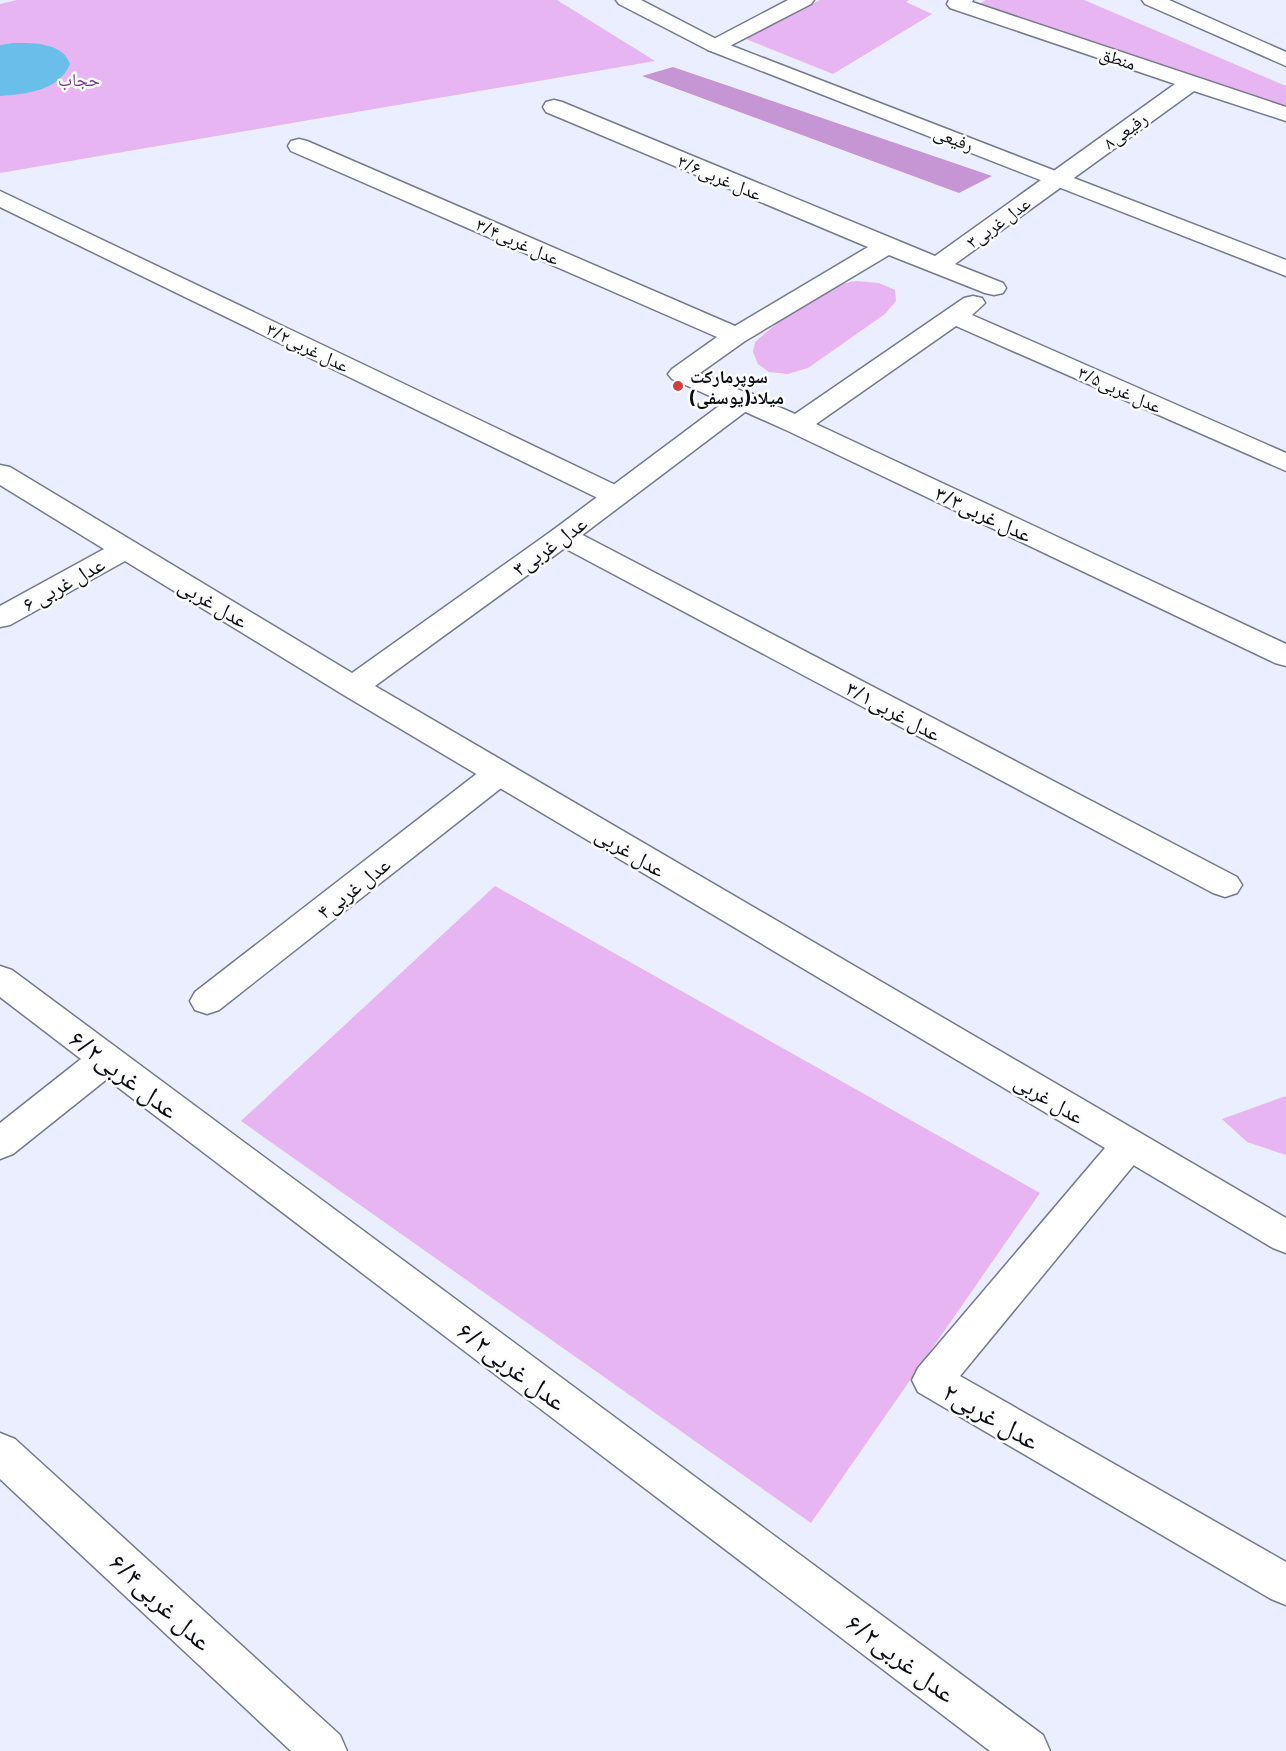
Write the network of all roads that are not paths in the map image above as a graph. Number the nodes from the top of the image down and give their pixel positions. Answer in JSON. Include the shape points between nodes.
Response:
{"nodes":[{"id":1,"x":626,"y":0,"type":"edge"},
{"id":2,"x":804,"y":0,"type":"edge"},
{"id":3,"x":963,"y":0,"type":"edge"},
{"id":4,"x":1152,"y":0,"type":"edge"},
{"id":5,"x":715,"y":46,"type":"junction"},
{"id":6,"x":1286,"y":60,"type":"edge"},
{"id":7,"x":1192,"y":82,"type":"junction"},
{"id":8,"x":554,"y":107,"type":"dead end"},
{"id":9,"x":1286,"y":114,"type":"edge"},
{"id":10,"x":299,"y":146,"type":"dead end"},
{"id":11,"x":1059,"y":178,"type":"junction"},
{"id":12,"x":0,"y":198,"type":"edge"},
{"id":13,"x":887,"y":246,"type":"junction"},
{"id":14,"x":937,"y":266,"type":"junction"},
{"id":15,"x":1286,"y":269,"type":"edge"},
{"id":16,"x":954,"y":316,"type":"junction"},
{"id":17,"x":736,"y":336,"type":"junction"},
{"id":18,"x":744,"y":400,"type":"junction"},
{"id":19,"x":797,"y":425,"type":"junction"},
{"id":20,"x":1286,"y":463,"type":"edge"},
{"id":21,"x":0,"y":473,"type":"edge"},
{"id":22,"x":615,"y":496,"type":"junction"},
{"id":23,"x":563,"y":536,"type":"junction"},
{"id":24,"x":125,"y":549,"type":"junction"},
{"id":25,"x":0,"y":618,"type":"edge"},
{"id":26,"x":1286,"y":656,"type":"edge"},
{"id":27,"x":352,"y":687,"type":"junction"},
{"id":28,"x":499,"y":773,"type":"junction"},
{"id":29,"x":1225,"y":885,"type":"dead end"},
{"id":30,"x":0,"y":979,"type":"edge"},
{"id":31,"x":207,"y":1001,"type":"dead end"},
{"id":32,"x":107,"y":1059,"type":"junction"},
{"id":33,"x":0,"y":1144,"type":"edge"},
{"id":34,"x":1129,"y":1145,"type":"junction"},
{"id":35,"x":1279,"y":1226,"type":"edge"},
{"id":36,"x":0,"y":1452,"type":"edge"},
{"id":37,"x":1286,"y":1585,"type":"edge"},
{"id":38,"x":324,"y":1751,"type":"edge"},
{"id":39,"x":1027,"y":1751,"type":"edge"}],
"edges":[{"from":1,"to":5,"type":"street","name":"رفیعی"},
{"from":2,"to":5,"type":"street"},
{"from":3,"to":7,"type":"street","name":"منطق","via":[[957,4]]},
{"from":4,"to":6,"type":"street"},
{"from":5,"to":11,"type":"street","name":"رفیعی"},
{"from":7,"to":9,"type":"street","name":"منطق"},
{"from":7,"to":11,"type":"street","name":"۸رفیعی"},
{"from":8,"to":13,"type":"street","name":"عدل غربی۳/۶"},
{"from":10,"to":17,"type":"street","name":"عدل غربی۳/۴"},
{"from":11,"to":14,"type":"street","name":"عدل غربی۳"},
{"from":11,"to":15,"type":"street","name":"رفیعی"},
{"from":12,"to":22,"type":"street","name":"عدل غربی۳/۲"},
{"from":13,"to":14,"type":"street","name":"عدل غربی۳/۶"},
{"from":13,"to":17,"type":"street"},
{"from":14,"to":16,"type":"street","name":"عدل غربی۳/۶","via":[[994,288]]},
{"from":16,"to":19,"type":"street"},
{"from":16,"to":20,"type":"street","name":"عدل غربی۳/۵"},
{"from":17,"to":18,"type":"street","name":"عدل غربی۳/۳","via":[[681,374]]},
{"from":18,"to":19,"type":"street","name":"عدل غربی۳/۳"},
{"from":18,"to":22,"type":"street","name":"عدل غربی۳"},
{"from":19,"to":26,"type":"street","name":"عدل غربی۳/۳"},
{"from":21,"to":24,"type":"street","name":"عدل غربی"},
{"from":22,"to":23,"type":"street","name":"عدل غربی۳"},
{"from":23,"to":27,"type":"street","name":"عدل غربی۳"},
{"from":23,"to":29,"type":"street","name":"عدل غربی۳/۱"},
{"from":24,"to":25,"type":"street","name":"عدل غربی ۶"},
{"from":24,"to":27,"type":"street","name":"عدل غربی"},
{"from":27,"to":28,"type":"street","name":"عدل غربی"},
{"from":28,"to":31,"type":"street","name":"عدل غربی۴"},
{"from":28,"to":34,"type":"street","name":"عدل غربی"},
{"from":30,"to":32,"type":"street","name":"۶/۲عدل غربی"},
{"from":32,"to":33,"type":"street"},
{"from":32,"to":39,"type":"street","name":"۶/۲عدل غربی"},
{"from":34,"to":35,"type":"street","name":"عدل غربی"},
{"from":34,"to":37,"type":"street","name":"عدل غربی۲","via":[[932,1380]]},
{"from":36,"to":38,"type":"street","name":"۶/۴عدل غربی"}]}
